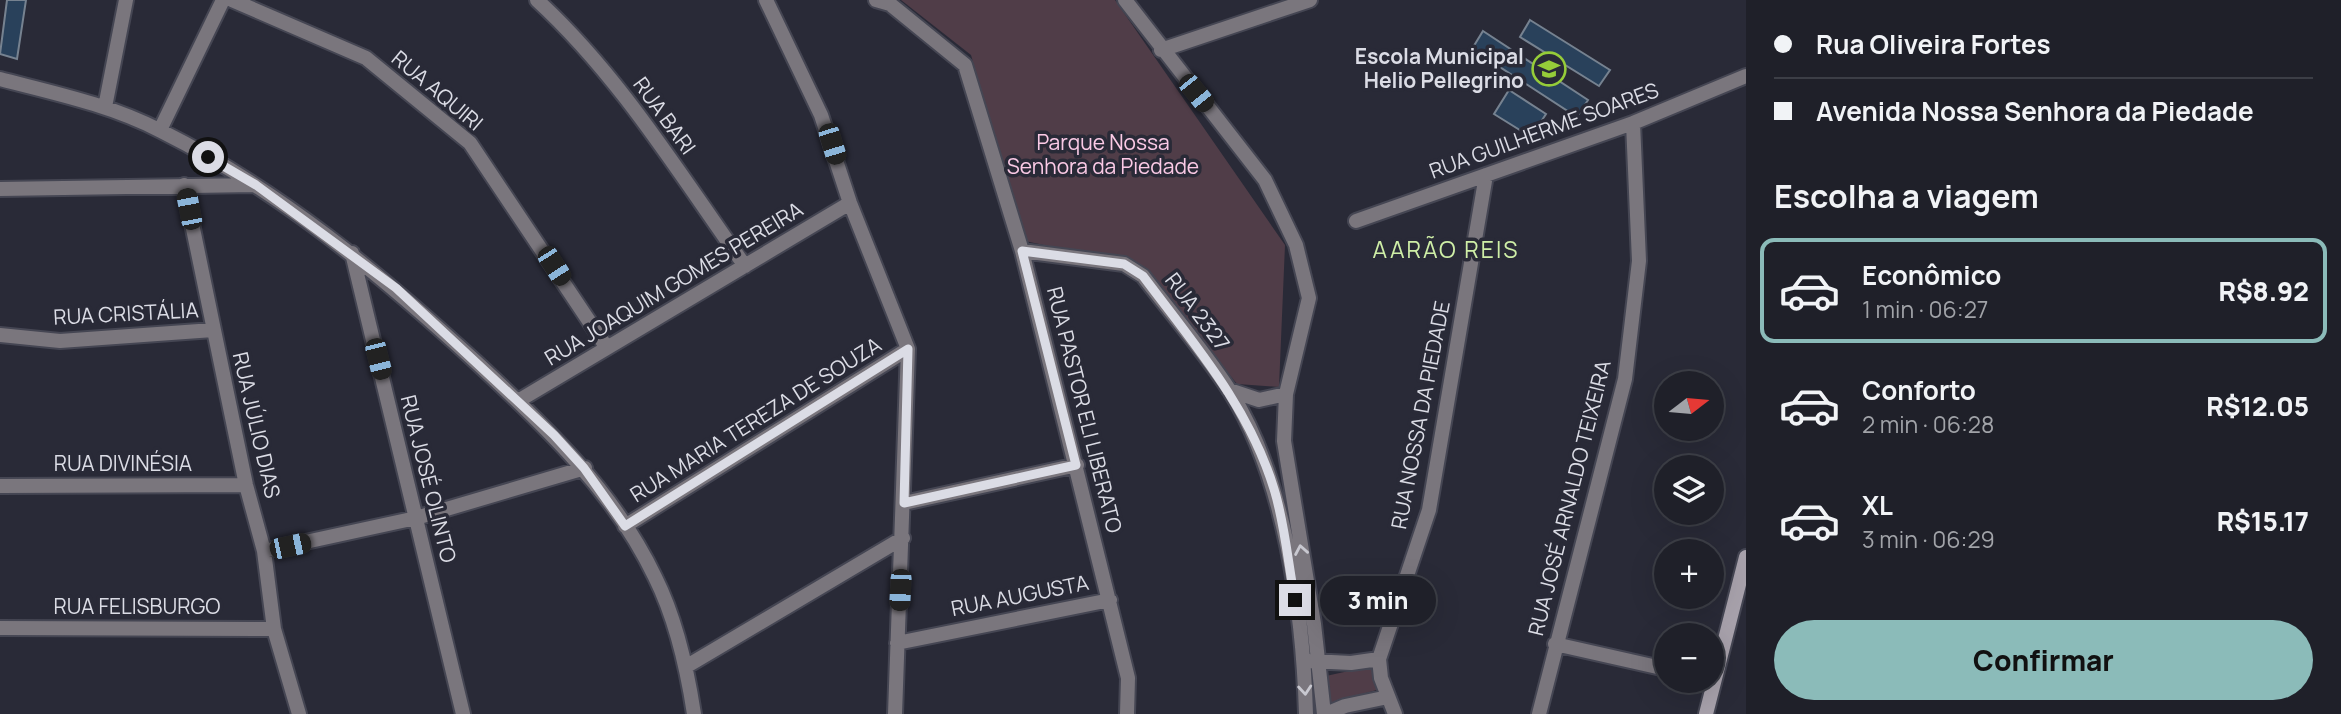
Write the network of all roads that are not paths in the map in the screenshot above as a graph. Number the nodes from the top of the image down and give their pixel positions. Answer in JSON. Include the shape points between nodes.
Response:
{"nodes":[{"id":1,"x":126,"y":0,"type":"edge"},
{"id":2,"x":223,"y":0,"type":"edge"},
{"id":3,"x":232,"y":0,"type":"edge"},
{"id":4,"x":537,"y":0,"type":"edge"},
{"id":5,"x":766,"y":0,"type":"edge"},
{"id":6,"x":876,"y":0,"type":"edge"},
{"id":7,"x":1125,"y":0,"type":"edge"},
{"id":8,"x":1310,"y":0,"type":"edge"},
{"id":9,"x":1161,"y":50,"type":"junction"},
{"id":10,"x":1746,"y":76,"type":"edge"},
{"id":11,"x":0,"y":79,"type":"edge"},
{"id":12,"x":105,"y":107,"type":"junction"},
{"id":13,"x":1633,"y":123,"type":"junction"},
{"id":14,"x":160,"y":130,"type":"junction"},
{"id":15,"x":1486,"y":175,"type":"junction"},
{"id":16,"x":184,"y":185,"type":"junction"},
{"id":17,"x":256,"y":185,"type":"junction"},
{"id":18,"x":0,"y":189,"type":"edge"},
{"id":19,"x":850,"y":203,"type":"junction"},
{"id":20,"x":1356,"y":220,"type":"dead end"},
{"id":21,"x":1022,"y":251,"type":"junction"},
{"id":22,"x":352,"y":253,"type":"junction"},
{"id":23,"x":745,"y":266,"type":"junction"},
{"id":24,"x":213,"y":330,"type":"junction"},
{"id":25,"x":0,"y":335,"type":"edge"},
{"id":26,"x":607,"y":348,"type":"junction"},
{"id":27,"x":908,"y":349,"type":"junction"},
{"id":28,"x":1286,"y":394,"type":"junction"},
{"id":29,"x":518,"y":401,"type":"junction"},
{"id":30,"x":1244,"y":403,"type":"junction"},
{"id":31,"x":1076,"y":465,"type":"junction"},
{"id":32,"x":584,"y":468,"type":"junction"},
{"id":33,"x":246,"y":485,"type":"junction"},
{"id":34,"x":0,"y":486,"type":"edge"},
{"id":35,"x":904,"y":503,"type":"junction"},
{"id":36,"x":416,"y":518,"type":"junction"},
{"id":37,"x":625,"y":526,"type":"junction"},
{"id":38,"x":903,"y":537,"type":"junction"},
{"id":39,"x":264,"y":551,"type":"junction"},
{"id":40,"x":1746,"y":558,"type":"edge"},
{"id":41,"x":1110,"y":600,"type":"junction"},
{"id":42,"x":0,"y":628,"type":"edge"},
{"id":43,"x":274,"y":629,"type":"junction"},
{"id":44,"x":1724,"y":639,"type":"edge"},
{"id":45,"x":897,"y":643,"type":"junction"},
{"id":46,"x":1555,"y":644,"type":"junction"},
{"id":47,"x":1379,"y":659,"type":"junction"},
{"id":48,"x":1310,"y":661,"type":"junction"},
{"id":49,"x":687,"y":666,"type":"junction"},
{"id":50,"x":1654,"y":666,"type":"edge"},
{"id":51,"x":1710,"y":693,"type":"edge"},
{"id":52,"x":1388,"y":697,"type":"junction"},
{"id":53,"x":299,"y":714,"type":"edge"},
{"id":54,"x":463,"y":714,"type":"edge"},
{"id":55,"x":694,"y":714,"type":"edge"},
{"id":56,"x":895,"y":714,"type":"edge"},
{"id":57,"x":1127,"y":714,"type":"edge"},
{"id":58,"x":1307,"y":714,"type":"edge"},
{"id":59,"x":1325,"y":714,"type":"edge"},
{"id":60,"x":1395,"y":714,"type":"edge"},
{"id":61,"x":1539,"y":714,"type":"edge"},
{"id":62,"x":1706,"y":714,"type":"edge"}],
"edges":[{"from":1,"to":12,"type":"street"},
{"from":2,"to":14,"type":"street"},
{"from":3,"to":26,"type":"street","name":"RUA AQUIRI","via":[[366,58],[470,143]]},
{"from":4,"to":23,"type":"street","name":"RUA BARI","via":[[623,94]]},
{"from":5,"to":19,"type":"street","via":[[821,114]]},
{"from":6,"to":21,"type":"street","name":"RUA PASTOR ELI LIBERATO","via":[[890,4],[965,65]]},
{"from":7,"to":9,"type":"street"},
{"from":8,"to":9,"type":"street"},
{"from":9,"to":28,"type":"street","via":[[1265,180],[1296,245],[1308,298]]},
{"from":10,"to":13,"type":"street","name":"RUA GUILHERME SOARES"},
{"from":11,"to":12,"type":"street"},
{"from":12,"to":14,"type":"street"},
{"from":13,"to":15,"type":"street","name":"RUA GUILHERME SOARES"},
{"from":13,"to":46,"type":"street","name":"RUA JOSÉ ARNALDO TEIXEIRA","via":[[1639,261],[1625,379]]},
{"from":14,"to":17,"type":"street"},
{"from":15,"to":20,"type":"street","name":"RUA GUILHERME SOARES"},
{"from":15,"to":47,"type":"street","name":"RUA NOSSA DA PIEDADE","via":[[1429,510]]},
{"from":16,"to":17,"type":"street"},
{"from":16,"to":18,"type":"street"},
{"from":16,"to":24,"type":"street","name":"RUA JÚLIO DIAS"},
{"from":17,"to":22,"type":"street"},
{"from":19,"to":23,"type":"street","name":"RUA JOAQUIM GOMES PEREIRA"},
{"from":19,"to":27,"type":"street"},
{"from":21,"to":30,"type":"street","name":"RUA 2327","via":[[1124,264],[1143,276],[1229,390]]},
{"from":21,"to":31,"type":"street","name":"RUA PASTOR ELI LIBERATO"},
{"from":22,"to":29,"type":"street"},
{"from":22,"to":36,"type":"street","name":"RUA JOSÉ OLINTO"},
{"from":23,"to":26,"type":"street","name":"RUA JOAQUIM GOMES PEREIRA"},
{"from":24,"to":25,"type":"street","name":"RUA CRISTÁLIA","via":[[60,341]]},
{"from":24,"to":33,"type":"street","name":"RUA JÚLIO DIAS"},
{"from":26,"to":29,"type":"street","name":"RUA JOAQUIM GOMES PEREIRA"},
{"from":27,"to":35,"type":"street"},
{"from":27,"to":37,"type":"street","name":"RUA MARIA TEREZA DE SOUZA"},
{"from":28,"to":30,"type":"street","name":"RUA 2327"},
{"from":48,"to":28,"type":"street","one_way":true,"via":[[1287,464]]},
{"from":29,"to":32,"type":"street"},
{"from":30,"to":48,"type":"street","via":[[1275,491]]},
{"from":31,"to":35,"type":"street"},
{"from":31,"to":41,"type":"street","name":"RUA PASTOR ELI LIBERATO"},
{"from":32,"to":36,"type":"street"},
{"from":32,"to":37,"type":"street"},
{"from":33,"to":34,"type":"street","name":"RUA DIVINÉSIA"},
{"from":33,"to":39,"type":"street","name":"RUA JÚLIO DIAS"},
{"from":35,"to":38,"type":"street"},
{"from":36,"to":39,"type":"street"},
{"from":36,"to":54,"type":"street","name":"RUA JOSÉ OLINTO"},
{"from":37,"to":49,"type":"street","via":[[656,578]]},
{"from":38,"to":45,"type":"street"},
{"from":38,"to":49,"type":"street"},
{"from":39,"to":43,"type":"street","name":"RUA JÚLIO DIAS"},
{"from":40,"to":44,"type":"main road"},
{"from":41,"to":45,"type":"street","name":"RUA AUGUSTA"},
{"from":41,"to":57,"type":"street","name":"RUA PASTOR ELI LIBERATO","via":[[1128,678]]},
{"from":42,"to":43,"type":"street","name":"RUA FELISBURGO"},
{"from":43,"to":53,"type":"street","name":"RUA JÚLIO DIAS"},
{"from":45,"to":56,"type":"street"},
{"from":46,"to":50,"type":"street"},
{"from":46,"to":61,"type":"street","name":"RUA JOSÉ ARNALDO TEIXEIRA"},
{"from":47,"to":48,"type":"street"},
{"from":47,"to":52,"type":"street"},
{"from":48,"to":58,"type":"street","one_way":true},
{"from":48,"to":59,"type":"street"},
{"from":49,"to":55,"type":"street"},
{"from":51,"to":62,"type":"main road"},
{"from":52,"to":59,"type":"street"},
{"from":52,"to":60,"type":"street"}]}
